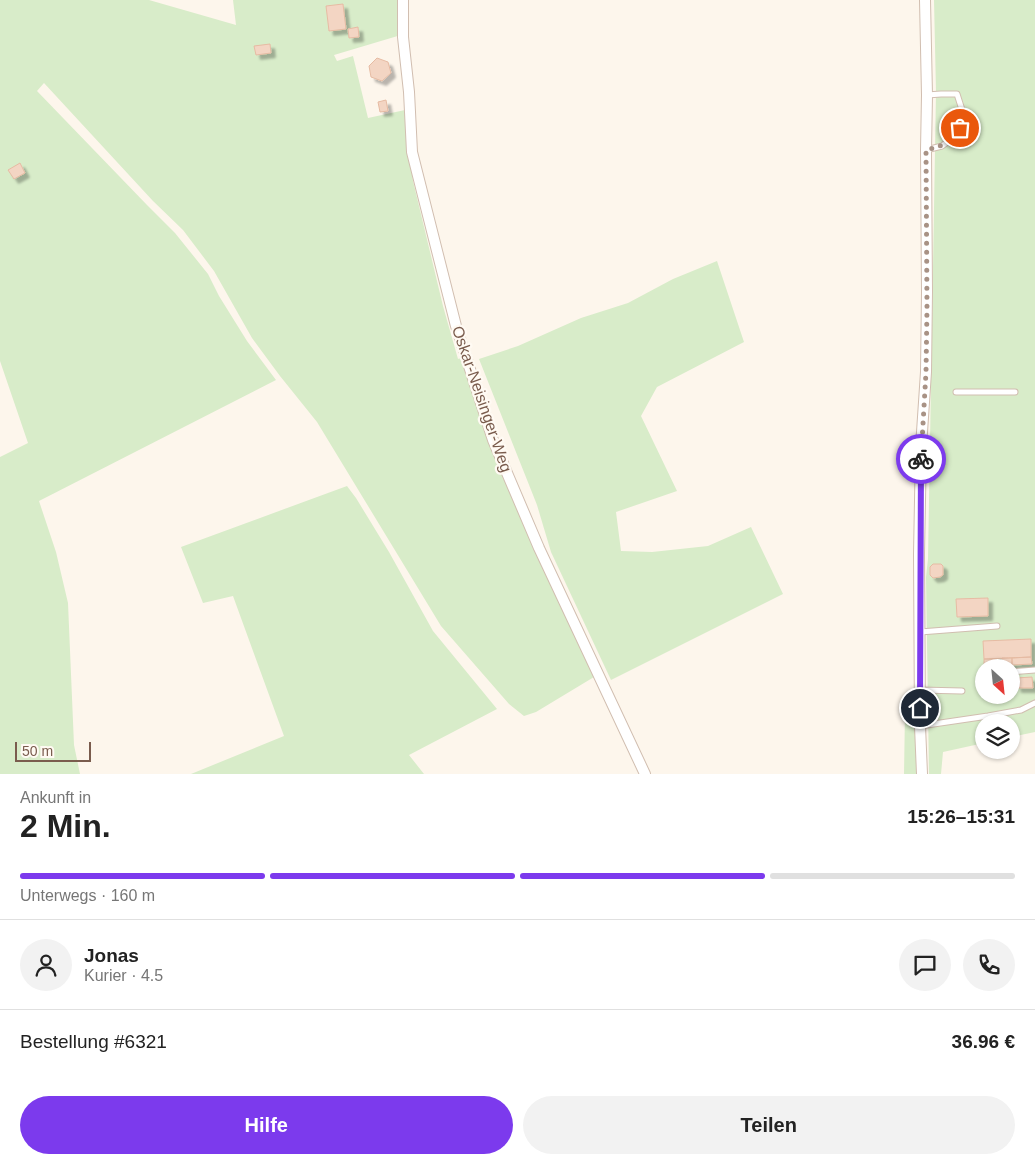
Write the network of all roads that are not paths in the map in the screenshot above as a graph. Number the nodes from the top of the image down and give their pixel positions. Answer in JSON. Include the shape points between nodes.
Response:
{"nodes":[{"id":1,"x":403,"y":0,"type":"edge"},
{"id":2,"x":925,"y":0,"type":"edge"},
{"id":3,"x":928,"y":95,"type":"junction"},
{"id":4,"x":926,"y":150,"type":"junction"},
{"id":5,"x":956,"y":392,"type":"dead end"},
{"id":6,"x":1015,"y":392,"type":"dead end"},
{"id":7,"x":997,"y":626,"type":"dead end"},
{"id":8,"x":920,"y":632,"type":"junction"},
{"id":9,"x":1035,"y":670,"type":"edge"},
{"id":10,"x":1020,"y":671,"type":"edge"},
{"id":11,"x":920,"y":690,"type":"junction"},
{"id":12,"x":962,"y":691,"type":"dead end"},
{"id":13,"x":1035,"y":703,"type":"edge"},
{"id":14,"x":920,"y":726,"type":"junction"},
{"id":15,"x":645,"y":774,"type":"edge"},
{"id":16,"x":922,"y":774,"type":"edge"}],
"edges":[{"from":1,"to":15,"type":"street","name":"Oskar-Neisinger-Weg","via":[[412,152],[456,326],[494,440],[528,523]]},
{"from":2,"to":3,"type":"street"},
{"from":3,"to":4,"type":"street"},
{"from":3,"to":4,"type":"lane","via":[[957,94],[964,116],[960,128],[950,140]]},
{"from":4,"to":8,"type":"street","via":[[927,292],[921,447]]},
{"from":5,"to":6,"type":"lane"},
{"from":7,"to":8,"type":"lane"},
{"from":8,"to":11,"type":"street"},
{"from":9,"to":10,"type":"lane"},
{"from":11,"to":12,"type":"lane"},
{"from":11,"to":14,"type":"street"},
{"from":13,"to":14,"type":"lane","via":[[1022,710]]},
{"from":14,"to":16,"type":"street"}]}
